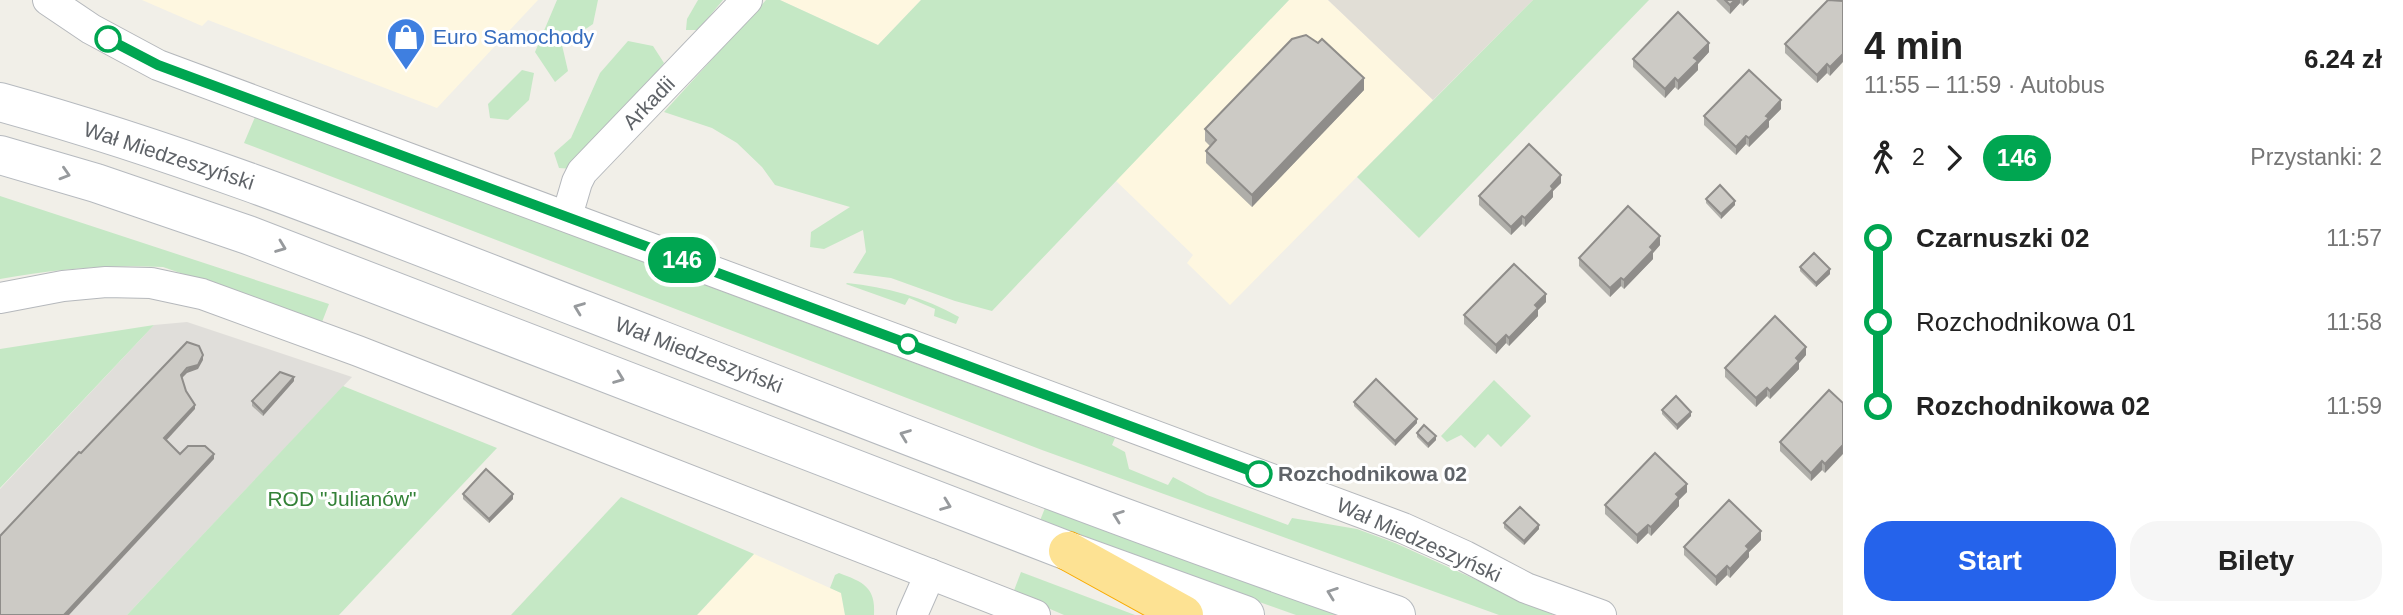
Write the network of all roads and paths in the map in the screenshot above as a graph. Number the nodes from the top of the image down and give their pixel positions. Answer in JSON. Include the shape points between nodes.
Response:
{"nodes":[{"id":1,"x":747,"y":0,"type":"edge"},
{"id":2,"x":56,"y":4,"type":"edge"},
{"id":3,"x":0,"y":102,"type":"edge"},
{"id":4,"x":0,"y":155,"type":"edge"},
{"id":5,"x":567,"y":216,"type":"junction"},
{"id":6,"x":0,"y":298,"type":"edge"},
{"id":7,"x":1068,"y":551,"type":"junction"},
{"id":8,"x":930,"y":574,"type":"junction"},
{"id":9,"x":912,"y":615,"type":"edge"},
{"id":10,"x":1035,"y":615,"type":"edge"},
{"id":11,"x":1184,"y":615,"type":"edge"},
{"id":12,"x":1245,"y":615,"type":"edge"},
{"id":13,"x":1396,"y":615,"type":"edge"},
{"id":14,"x":1601,"y":615,"type":"edge"}],
"edges":[{"from":1,"to":5,"type":"street","name":"Arkadii","via":[[582,172]]},
{"from":2,"to":5,"type":"street","name":"Wał Miedzeszyński","via":[[158,65]]},
{"from":13,"to":3,"type":"main road","name":"Wał Miedzeszyński","one_way":true,"via":[[1020,480],[319,207]]},
{"from":4,"to":7,"type":"main road","one_way":true,"via":[[248,235]]},
{"from":5,"to":14,"type":"street","name":"Wał Miedzeszyński","via":[[1403,528],[1526,588]]},
{"from":6,"to":8,"type":"street","via":[[106,282],[151,284],[202,294]]},
{"from":7,"to":11,"type":"highway"},
{"from":7,"to":12,"type":"main road"},
{"from":8,"to":9,"type":"street"},
{"from":8,"to":10,"type":"street"}]}
